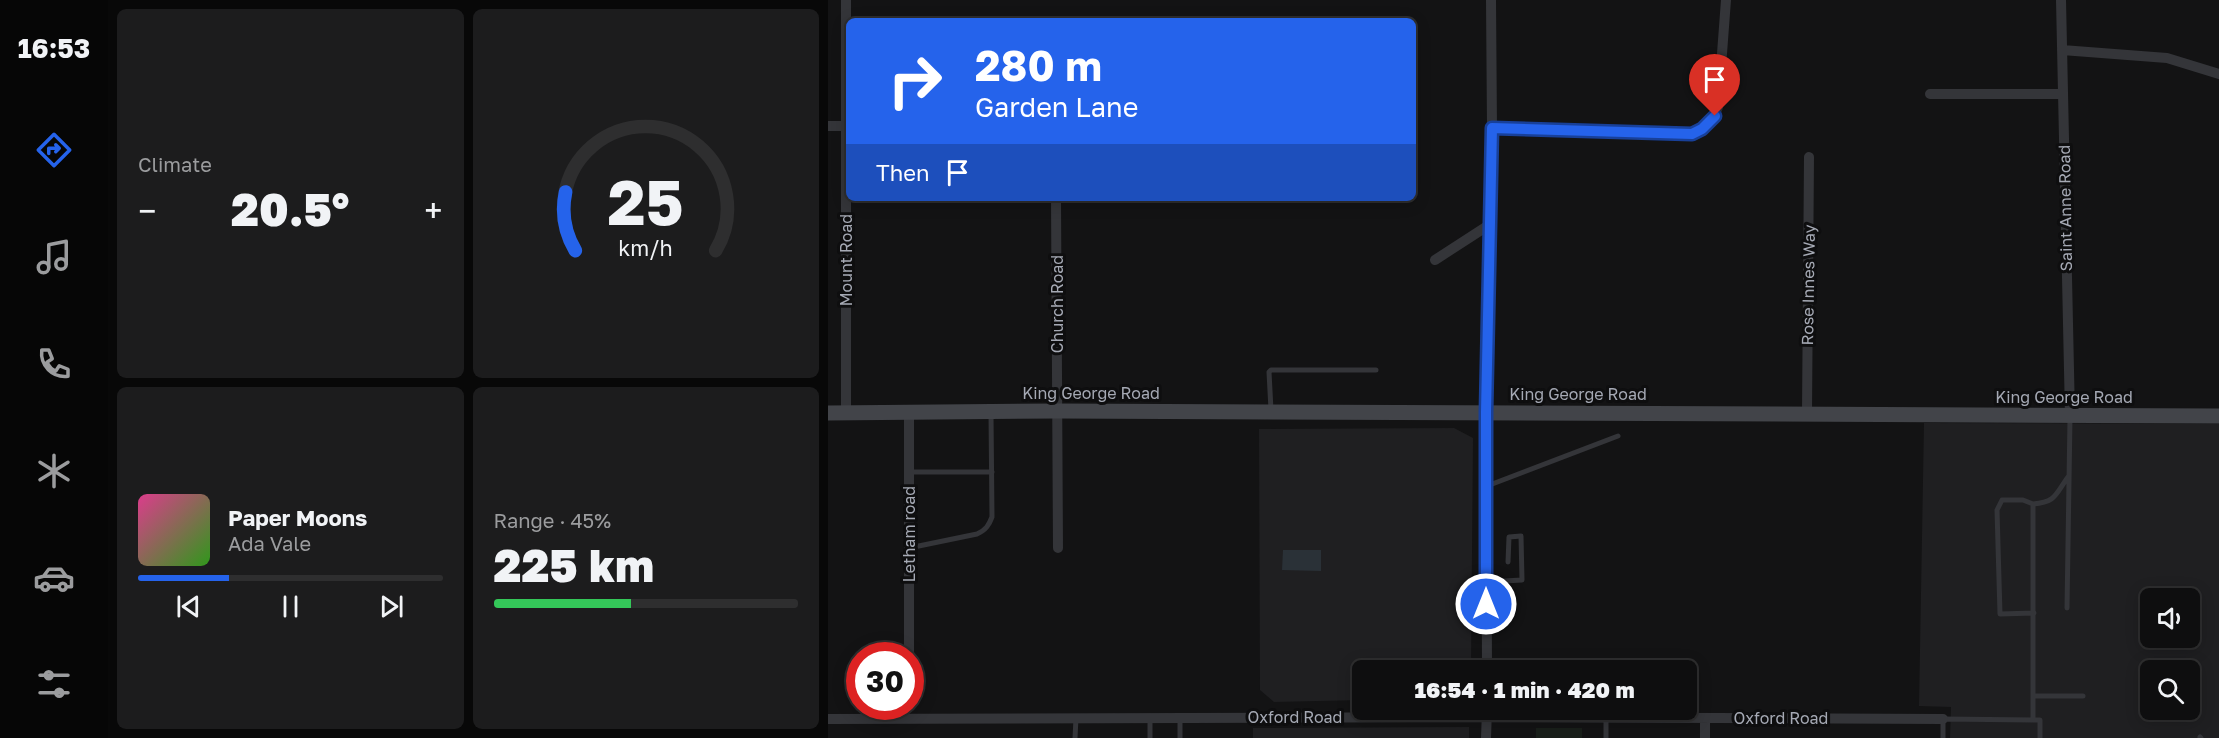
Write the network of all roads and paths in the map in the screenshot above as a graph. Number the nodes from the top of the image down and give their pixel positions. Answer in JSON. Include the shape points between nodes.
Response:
{"nodes":[{"id":1,"x":846,"y":0,"type":"edge"},
{"id":2,"x":1491,"y":0,"type":"edge"},
{"id":3,"x":1726,"y":0,"type":"edge"},
{"id":4,"x":2061,"y":0,"type":"edge"},
{"id":5,"x":2062,"y":50,"type":"junction"},
{"id":6,"x":2219,"y":74,"type":"edge"},
{"id":7,"x":1930,"y":94,"type":"dead end"},
{"id":8,"x":2063,"y":94,"type":"junction"},
{"id":9,"x":828,"y":126,"type":"edge"},
{"id":10,"x":846,"y":126,"type":"junction"},
{"id":11,"x":1492,"y":128,"type":"junction"},
{"id":12,"x":1809,"y":157,"type":"dead end"},
{"id":13,"x":1056,"y":201,"type":"edge"},
{"id":14,"x":1489,"y":225,"type":"junction"},
{"id":15,"x":1435,"y":260,"type":"dead end"},
{"id":16,"x":1376,"y":370,"type":"dead end"},
{"id":17,"x":1058,"y":411,"type":"junction"},
{"id":18,"x":1271,"y":411,"type":"junction"},
{"id":19,"x":909,"y":412,"type":"junction"},
{"id":20,"x":991,"y":412,"type":"junction"},
{"id":21,"x":1486,"y":412,"type":"junction"},
{"id":22,"x":828,"y":413,"type":"edge"},
{"id":23,"x":846,"y":413,"type":"junction"},
{"id":24,"x":1807,"y":413,"type":"junction"},
{"id":25,"x":2070,"y":416,"type":"junction"},
{"id":26,"x":2219,"y":416,"type":"edge"},
{"id":27,"x":1618,"y":436,"type":"dead end"},
{"id":28,"x":909,"y":472,"type":"junction"},
{"id":29,"x":992,"y":472,"type":"junction"},
{"id":30,"x":2068,"y":477,"type":"junction"},
{"id":31,"x":1487,"y":486,"type":"junction"},
{"id":32,"x":2033,"y":504,"type":"junction"},
{"id":33,"x":909,"y":548,"type":"junction"},
{"id":34,"x":1059,"y":548,"type":"dead end"},
{"id":35,"x":1508,"y":562,"type":"dead end"},
{"id":36,"x":1486,"y":582,"type":"junction"},
{"id":37,"x":2067,"y":608,"type":"dead end"},
{"id":38,"x":2034,"y":613,"type":"junction"},
{"id":39,"x":909,"y":642,"type":"edge"},
{"id":40,"x":1486,"y":660,"type":"edge"},
{"id":41,"x":2033,"y":696,"type":"junction"},
{"id":42,"x":2083,"y":696,"type":"dead end"},
{"id":43,"x":924,"y":713,"type":"edge"},
{"id":44,"x":1352,"y":715,"type":"edge"},
{"id":45,"x":846,"y":717,"type":"edge"},
{"id":46,"x":1076,"y":718,"type":"junction"},
{"id":47,"x":1150,"y":718,"type":"junction"},
{"id":48,"x":1180,"y":718,"type":"junction"},
{"id":49,"x":1697,"y":718,"type":"edge"},
{"id":50,"x":1705,"y":718,"type":"junction"},
{"id":51,"x":828,"y":719,"type":"edge"},
{"id":52,"x":1943,"y":719,"type":"junction"},
{"id":53,"x":1486,"y":720,"type":"edge"},
{"id":54,"x":1606,"y":720,"type":"edge"},
{"id":55,"x":2033,"y":720,"type":"junction"},
{"id":56,"x":1075,"y":738,"type":"edge"},
{"id":57,"x":1150,"y":738,"type":"edge"},
{"id":58,"x":1180,"y":738,"type":"edge"},
{"id":59,"x":1486,"y":738,"type":"edge"},
{"id":60,"x":1606,"y":738,"type":"edge"},
{"id":61,"x":1705,"y":738,"type":"edge"},
{"id":62,"x":1944,"y":738,"type":"edge"},
{"id":63,"x":2040,"y":738,"type":"edge"}],
"edges":[{"from":1,"to":10,"type":"street","name":"Mount Road"},
{"from":2,"to":11,"type":"street"},
{"from":3,"to":11,"type":"street","via":[[1718,107],[1702,129],[1692,134]]},
{"from":4,"to":5,"type":"street","name":"Saint Anne Road"},
{"from":5,"to":6,"type":"street","via":[[2167,58]]},
{"from":5,"to":8,"type":"street","name":"Saint Anne Road"},
{"from":7,"to":8,"type":"street"},
{"from":8,"to":25,"type":"street","name":"Saint Anne Road"},
{"from":9,"to":10,"type":"street"},
{"from":10,"to":23,"type":"street","name":"Mount Road"},
{"from":11,"to":14,"type":"street"},
{"from":12,"to":24,"type":"street","name":"Rose Innes Way"},
{"from":13,"to":17,"type":"street","name":"Church Road"},
{"from":14,"to":15,"type":"street"},
{"from":14,"to":21,"type":"street"},
{"from":16,"to":18,"type":"lane","via":[[1271,370]]},
{"from":17,"to":18,"type":"main road","name":"King George Road"},
{"from":17,"to":20,"type":"main road","name":"King George Road"},
{"from":17,"to":34,"type":"street","name":"Church Road"},
{"from":18,"to":21,"type":"main road","name":"King George Road"},
{"from":19,"to":20,"type":"main road","name":"King George Road"},
{"from":19,"to":23,"type":"main road","name":"King George Road"},
{"from":19,"to":28,"type":"street","name":"Letham road"},
{"from":20,"to":29,"type":"lane"},
{"from":21,"to":24,"type":"main road","name":"King George Road"},
{"from":21,"to":31,"type":"street"},
{"from":22,"to":23,"type":"main road","name":"King George Road"},
{"from":24,"to":25,"type":"main road","name":"King George Road"},
{"from":25,"to":26,"type":"main road","name":"King George Road"},
{"from":25,"to":30,"type":"lane"},
{"from":27,"to":31,"type":"lane"},
{"from":28,"to":29,"type":"lane"},
{"from":28,"to":33,"type":"street","name":"Letham road"},
{"from":29,"to":33,"type":"lane","via":[[992,517],[984,531]]},
{"from":30,"to":32,"type":"lane","via":[[2052,500]]},
{"from":30,"to":37,"type":"lane"},
{"from":31,"to":36,"type":"street"},
{"from":32,"to":38,"type":"lane"},
{"from":32,"to":38,"type":"lane","via":[[2002,500],[1997,510],[2000,614]]},
{"from":33,"to":39,"type":"street","name":"Letham road"},
{"from":35,"to":36,"type":"lane","via":[[1509,537],[1521,536],[1522,579]]},
{"from":36,"to":40,"type":"street"},
{"from":38,"to":41,"type":"lane"},
{"from":41,"to":42,"type":"lane"},
{"from":41,"to":55,"type":"lane"},
{"from":43,"to":46,"type":"street","name":"Oxford Road"},
{"from":44,"to":48,"type":"street","name":"Oxford Road"},
{"from":45,"to":51,"type":"street","name":"Oxford Road"},
{"from":46,"to":47,"type":"street","name":"Oxford Road"},
{"from":46,"to":56,"type":"lane"},
{"from":47,"to":48,"type":"street","name":"Oxford Road"},
{"from":47,"to":57,"type":"lane"},
{"from":48,"to":58,"type":"lane"},
{"from":49,"to":50,"type":"street","name":"Oxford Road"},
{"from":50,"to":52,"type":"street","name":"Oxford Road"},
{"from":50,"to":61,"type":"street"},
{"from":52,"to":55,"type":"lane"},
{"from":52,"to":62,"type":"lane"},
{"from":53,"to":59,"type":"street"},
{"from":54,"to":60,"type":"lane"},
{"from":55,"to":63,"type":"lane","via":[[2040,720]]}]}
